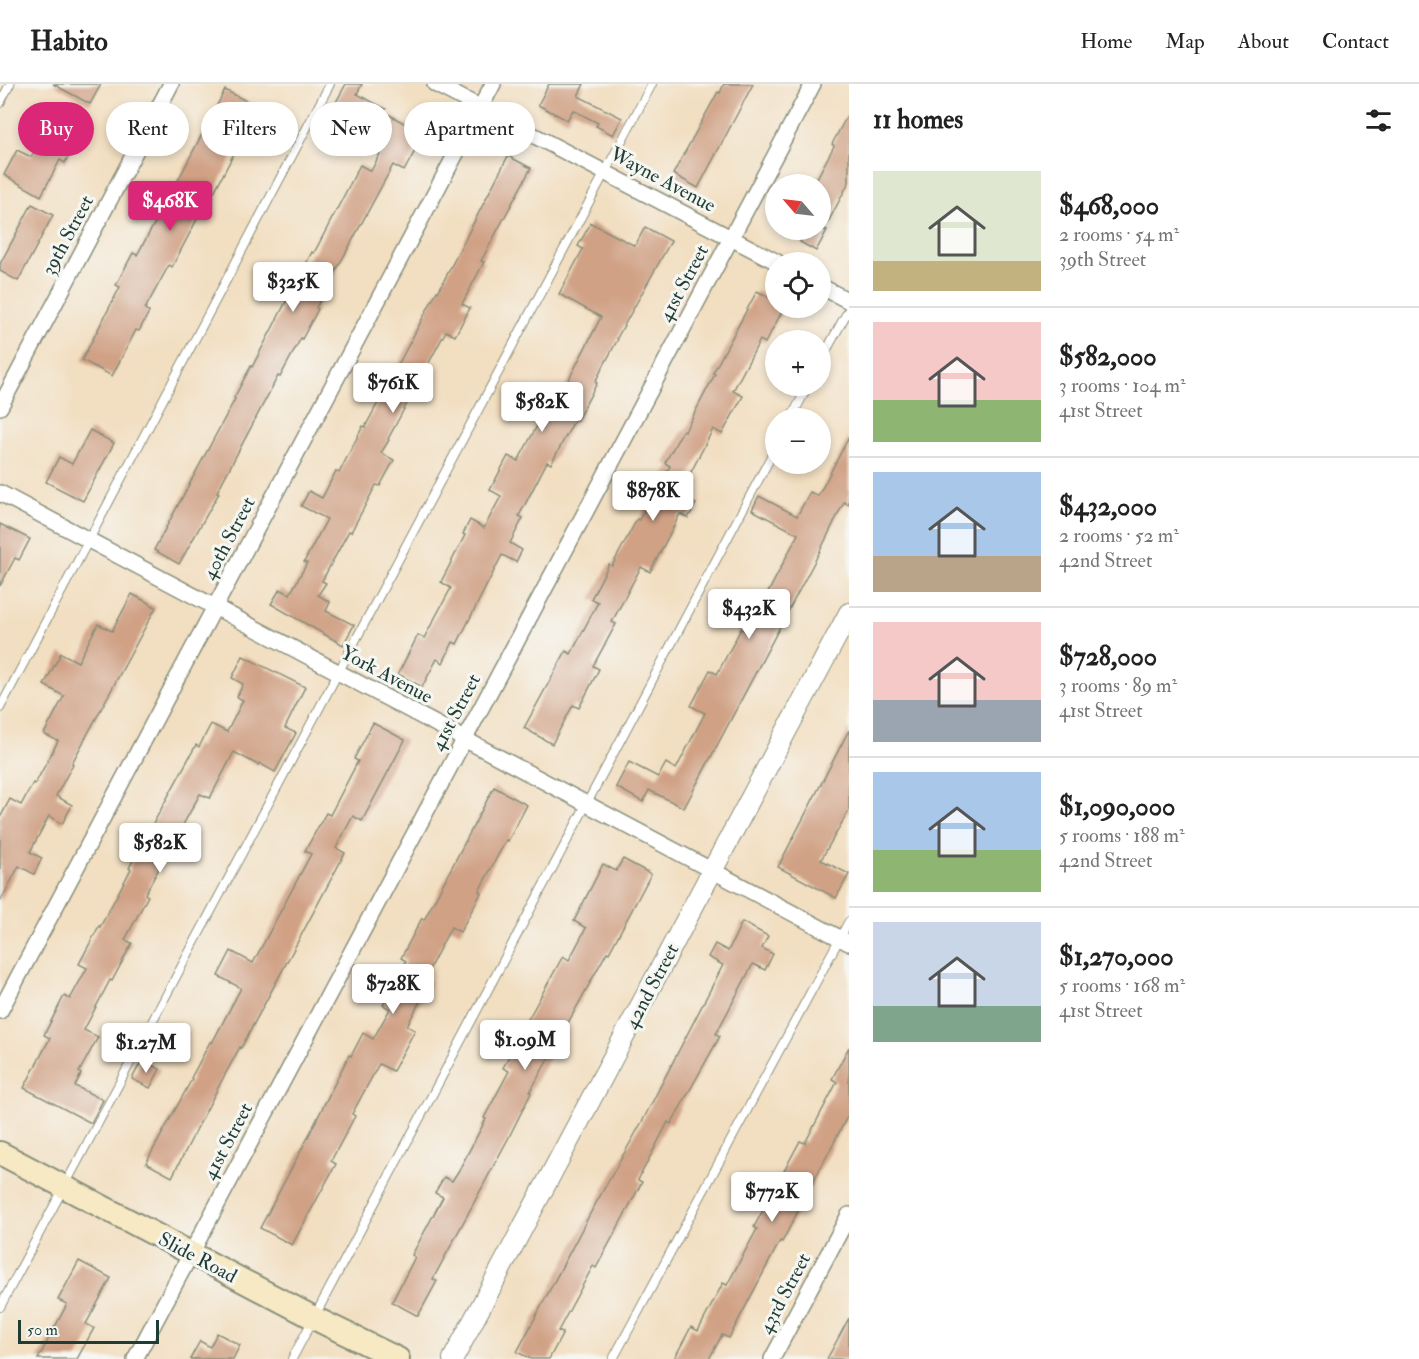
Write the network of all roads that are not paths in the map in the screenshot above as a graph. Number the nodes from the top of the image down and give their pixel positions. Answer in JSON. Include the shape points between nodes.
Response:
{"nodes":[{"id":1,"x":10,"y":84,"type":"edge"},
{"id":2,"x":171,"y":84,"type":"edge"},
{"id":3,"x":330,"y":84,"type":"edge"},
{"id":4,"x":435,"y":84,"type":"edge"},
{"id":5,"x":493,"y":84,"type":"edge"},
{"id":6,"x":652,"y":84,"type":"edge"},
{"id":7,"x":813,"y":84,"type":"edge"},
{"id":8,"x":470,"y":102,"type":"edge"},
{"id":9,"x":483,"y":102,"type":"edge"},
{"id":10,"x":0,"y":103,"type":"edge"},
{"id":11,"x":535,"y":136,"type":"edge"},
{"id":12,"x":454,"y":156,"type":"edge"},
{"id":13,"x":605,"y":173,"type":"junction"},
{"id":14,"x":731,"y":238,"type":"junction"},
{"id":15,"x":765,"y":256,"type":"edge"},
{"id":16,"x":831,"y":292,"type":"edge"},
{"id":17,"x":849,"y":301,"type":"edge"},
{"id":18,"x":849,"y":309,"type":"edge"},
{"id":19,"x":831,"y":342,"type":"edge"},
{"id":20,"x":0,"y":406,"type":"edge"},
{"id":21,"x":765,"y":468,"type":"edge"},
{"id":22,"x":0,"y":493,"type":"edge"},
{"id":23,"x":88,"y":540,"type":"junction"},
{"id":24,"x":215,"y":607,"type":"junction"},
{"id":25,"x":849,"y":613,"type":"edge"},
{"id":26,"x":339,"y":673,"type":"junction"},
{"id":27,"x":0,"y":708,"type":"edge"},
{"id":28,"x":465,"y":739,"type":"junction"},
{"id":29,"x":585,"y":803,"type":"junction"},
{"id":30,"x":712,"y":871,"type":"junction"},
{"id":31,"x":849,"y":921,"type":"edge"},
{"id":32,"x":844,"y":941,"type":"edge"},
{"id":33,"x":0,"y":1011,"type":"edge"},
{"id":34,"x":0,"y":1153,"type":"edge"},
{"id":35,"x":64,"y":1187,"type":"junction"},
{"id":36,"x":849,"y":1215,"type":"edge"},
{"id":37,"x":191,"y":1253,"type":"junction"},
{"id":38,"x":0,"y":1307,"type":"edge"},
{"id":39,"x":314,"y":1318,"type":"junction"},
{"id":40,"x":135,"y":1359,"type":"edge"},
{"id":41,"x":292,"y":1359,"type":"edge"},
{"id":42,"x":398,"y":1359,"type":"edge"},
{"id":43,"x":453,"y":1359,"type":"edge"},
{"id":44,"x":613,"y":1359,"type":"edge"},
{"id":45,"x":772,"y":1359,"type":"edge"}],
"edges":[{"from":1,"to":10,"type":"lane"},
{"from":2,"to":20,"type":"street","name":"39th Street"},
{"from":3,"to":23,"type":"lane"},
{"from":4,"to":8,"type":"street","name":"Wayne Avenue"},
{"from":5,"to":9,"type":"street","name":"40th Street"},
{"from":6,"to":13,"type":"lane"},
{"from":7,"to":14,"type":"street","name":"41st Street"},
{"from":11,"to":13,"type":"street","name":"Wayne Avenue"},
{"from":12,"to":24,"type":"street","name":"40th Street"},
{"from":13,"to":14,"type":"street","name":"Wayne Avenue"},
{"from":13,"to":26,"type":"lane"},
{"from":14,"to":15,"type":"street","name":"Wayne Avenue"},
{"from":14,"to":28,"type":"street","name":"41st Street"},
{"from":16,"to":17,"type":"street"},
{"from":18,"to":19,"type":"lane"},
{"from":21,"to":29,"type":"lane"},
{"from":22,"to":23,"type":"street","name":"York Avenue"},
{"from":23,"to":24,"type":"street","name":"York Avenue"},
{"from":23,"to":27,"type":"lane"},
{"from":24,"to":26,"type":"street","name":"York Avenue"},
{"from":24,"to":33,"type":"street","name":"40th Street"},
{"from":25,"to":30,"type":"street","name":"42nd Street"},
{"from":26,"to":28,"type":"street","name":"York Avenue"},
{"from":26,"to":35,"type":"lane"},
{"from":28,"to":29,"type":"street","name":"York Avenue"},
{"from":28,"to":37,"type":"street","name":"41st Street"},
{"from":29,"to":30,"type":"street","name":"York Avenue"},
{"from":29,"to":39,"type":"lane"},
{"from":30,"to":32,"type":"street","name":"York Avenue"},
{"from":30,"to":43,"type":"street","name":"42nd Street"},
{"from":31,"to":32,"type":"lane"},
{"from":32,"to":44,"type":"lane"},
{"from":34,"to":35,"type":"main road","name":"Slide Road"},
{"from":35,"to":37,"type":"main road","name":"Slide Road"},
{"from":35,"to":38,"type":"lane"},
{"from":36,"to":45,"type":"street","name":"43rd Street"},
{"from":37,"to":39,"type":"main road","name":"Slide Road"},
{"from":37,"to":40,"type":"street","name":"41st Street"},
{"from":39,"to":41,"type":"lane"},
{"from":39,"to":42,"type":"main road","name":"Slide Road"}]}
